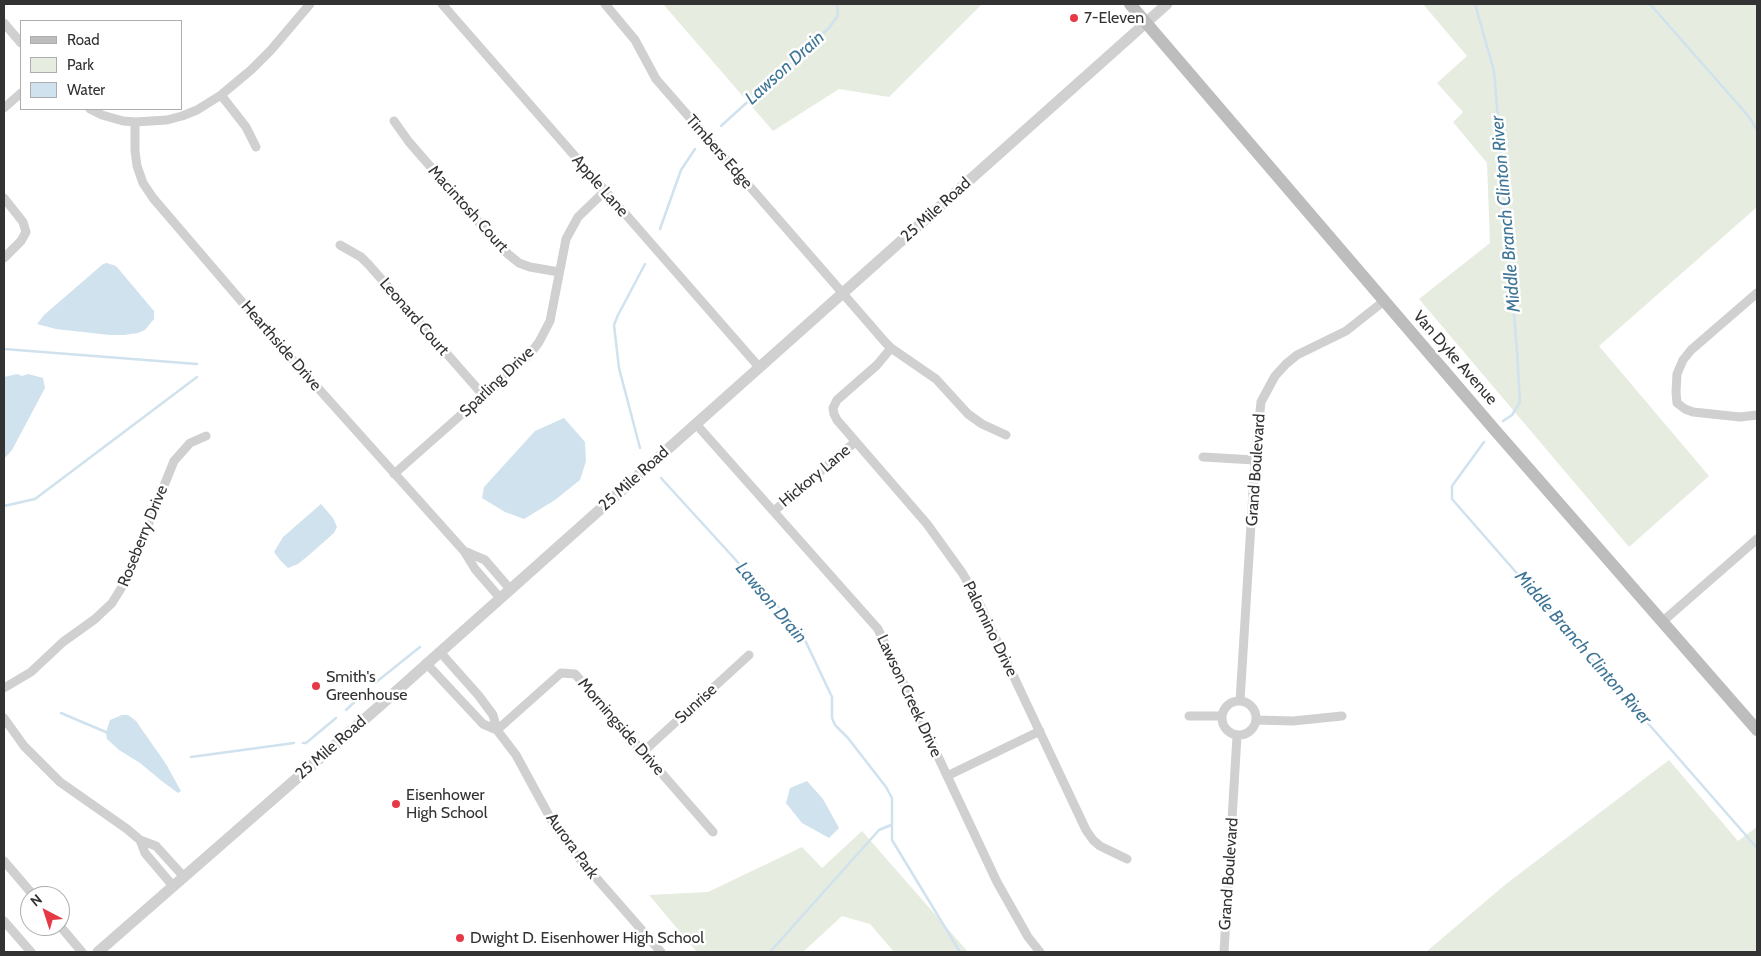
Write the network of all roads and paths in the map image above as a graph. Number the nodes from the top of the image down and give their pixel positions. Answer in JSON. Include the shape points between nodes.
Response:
{"nodes":[{"id":1,"x":310,"y":4,"type":"edge"},
{"id":2,"x":442,"y":4,"type":"edge"},
{"id":3,"x":605,"y":4,"type":"edge"},
{"id":4,"x":1130,"y":4,"type":"edge"},
{"id":5,"x":1167,"y":4,"type":"edge"},
{"id":6,"x":4,"y":22,"type":"edge"},
{"id":7,"x":1146,"y":22,"type":"junction"},
{"id":8,"x":20,"y":42,"type":"edge"},
{"id":9,"x":20,"y":94,"type":"edge"},
{"id":10,"x":221,"y":95,"type":"junction"},
{"id":11,"x":4,"y":108,"type":"edge"},
{"id":12,"x":92,"y":110,"type":"edge"},
{"id":13,"x":394,"y":121,"type":"dead end"},
{"id":14,"x":135,"y":122,"type":"junction"},
{"id":15,"x":256,"y":147,"type":"dead end"},
{"id":16,"x":605,"y":191,"type":"junction"},
{"id":17,"x":4,"y":198,"type":"edge"},
{"id":18,"x":340,"y":245,"type":"dead end"},
{"id":19,"x":4,"y":258,"type":"edge"},
{"id":20,"x":559,"y":272,"type":"junction"},
{"id":21,"x":843,"y":293,"type":"junction"},
{"id":22,"x":1757,"y":293,"type":"edge"},
{"id":23,"x":1384,"y":301,"type":"junction"},
{"id":24,"x":891,"y":348,"type":"junction"},
{"id":25,"x":759,"y":367,"type":"junction"},
{"id":26,"x":483,"y":395,"type":"junction"},
{"id":27,"x":1757,"y":415,"type":"edge"},
{"id":28,"x":696,"y":424,"type":"junction"},
{"id":29,"x":1006,"y":435,"type":"dead end"},
{"id":30,"x":206,"y":436,"type":"dead end"},
{"id":31,"x":855,"y":442,"type":"junction"},
{"id":32,"x":1203,"y":458,"type":"dead end"},
{"id":33,"x":1255,"y":460,"type":"junction"},
{"id":34,"x":394,"y":474,"type":"junction"},
{"id":35,"x":774,"y":511,"type":"junction"},
{"id":36,"x":1757,"y":539,"type":"edge"},
{"id":37,"x":464,"y":551,"type":"junction"},
{"id":38,"x":510,"y":589,"type":"junction"},
{"id":39,"x":500,"y":598,"type":"junction"},
{"id":40,"x":1662,"y":622,"type":"junction"},
{"id":41,"x":440,"y":652,"type":"junction"},
{"id":42,"x":749,"y":655,"type":"dead end"},
{"id":43,"x":426,"y":663,"type":"junction"},
{"id":44,"x":4,"y":688,"type":"edge"},
{"id":45,"x":473,"y":689,"type":"junction"},
{"id":46,"x":1240,"y":701,"type":"junction"},
{"id":47,"x":461,"y":702,"type":"junction"},
{"id":48,"x":1189,"y":716,"type":"dead end"},
{"id":49,"x":1221,"y":716,"type":"junction"},
{"id":50,"x":1342,"y":716,"type":"dead end"},
{"id":51,"x":4,"y":718,"type":"edge"},
{"id":52,"x":1256,"y":720,"type":"junction"},
{"id":53,"x":497,"y":730,"type":"junction"},
{"id":54,"x":1757,"y":730,"type":"edge"},
{"id":55,"x":1040,"y":731,"type":"junction"},
{"id":56,"x":1237,"y":736,"type":"junction"},
{"id":57,"x":643,"y":752,"type":"junction"},
{"id":58,"x":947,"y":776,"type":"junction"},
{"id":59,"x":713,"y":832,"type":"dead end"},
{"id":60,"x":140,"y":840,"type":"junction"},
{"id":61,"x":1127,"y":860,"type":"dead end"},
{"id":62,"x":4,"y":861,"type":"edge"},
{"id":63,"x":184,"y":877,"type":"junction"},
{"id":64,"x":25,"y":886,"type":"edge"},
{"id":65,"x":174,"y":886,"type":"junction"},
{"id":66,"x":4,"y":921,"type":"edge"},
{"id":67,"x":68,"y":936,"type":"edge"},
{"id":68,"x":31,"y":952,"type":"edge"},
{"id":69,"x":82,"y":952,"type":"edge"},
{"id":70,"x":98,"y":952,"type":"edge"},
{"id":71,"x":661,"y":952,"type":"edge"},
{"id":72,"x":1040,"y":952,"type":"edge"},
{"id":73,"x":1224,"y":952,"type":"edge"}],
"edges":[{"from":1,"to":10,"type":"street","via":[[271,50]]},
{"from":2,"to":16,"type":"street","name":"Apple Lane"},
{"from":3,"to":21,"type":"street","name":"Timbers Edge","via":[[635,40],[656,79]]},
{"from":4,"to":7,"type":"main road","name":"Van Dyke Avenue"},
{"from":5,"to":7,"type":"street","name":"25 Mile Road"},
{"from":6,"to":8,"type":"street"},
{"from":7,"to":21,"type":"street","name":"25 Mile Road"},
{"from":7,"to":23,"type":"main road","name":"Van Dyke Avenue"},
{"from":9,"to":11,"type":"street"},
{"from":10,"to":14,"type":"street","via":[[182,116]]},
{"from":10,"to":15,"type":"street","via":[[246,126]]},
{"from":12,"to":14,"type":"street"},
{"from":13,"to":20,"type":"street","name":"Macintosh Court","via":[[496,244],[520,263]]},
{"from":14,"to":34,"type":"street","name":"Hearthside Drive","via":[[137,166],[153,198]]},
{"from":16,"to":20,"type":"street","name":"Sparling Drive","via":[[573,224]]},
{"from":16,"to":25,"type":"street","name":"Apple Lane"},
{"from":17,"to":19,"type":"street","via":[[23,222],[26,232]]},
{"from":18,"to":26,"type":"street","name":"Leonard Court","via":[[369,266]]},
{"from":20,"to":26,"type":"street","name":"Sparling Drive","via":[[545,332],[530,354]]},
{"from":21,"to":24,"type":"street","name":"Timbers Edge"},
{"from":21,"to":25,"type":"street","name":"25 Mile Road"},
{"from":22,"to":27,"type":"street","via":[[1691,350],[1676,374],[1677,403],[1685,409],[1740,417]]},
{"from":23,"to":33,"type":"street","name":"Grand Boulevard","via":[[1346,331],[1297,355],[1275,376],[1261,402]]},
{"from":23,"to":40,"type":"main road","name":"Van Dyke Avenue"},
{"from":24,"to":29,"type":"street","name":"Timbers Edge","via":[[936,379],[968,414]]},
{"from":24,"to":31,"type":"street","name":"Palomino Drive","via":[[876,366],[837,400],[833,408],[837,420]]},
{"from":25,"to":28,"type":"street","name":"25 Mile Road"},
{"from":26,"to":34,"type":"street","name":"Sparling Drive"},
{"from":28,"to":35,"type":"street","name":"Lawson Creek Drive"},
{"from":28,"to":38,"type":"street","name":"25 Mile Road"},
{"from":30,"to":44,"type":"street","name":"Roseberry Drive","via":[[190,443],[174,461],[125,582],[112,603],[32,672]]},
{"from":31,"to":35,"type":"street","name":"Hickory Lane"},
{"from":31,"to":55,"type":"street","name":"Palomino Drive","via":[[927,524],[963,574]]},
{"from":32,"to":33,"type":"street"},
{"from":33,"to":46,"type":"street","name":"Grand Boulevard"},
{"from":34,"to":37,"type":"street","name":"Hearthside Drive"},
{"from":35,"to":58,"type":"street","name":"Lawson Creek Drive","via":[[878,629]]},
{"from":36,"to":40,"type":"street"},
{"from":37,"to":38,"type":"street","name":"Hearthside Drive","via":[[485,560]]},
{"from":37,"to":39,"type":"street","name":"Hearthside Drive"},
{"from":38,"to":39,"type":"street","name":"25 Mile Road"},
{"from":39,"to":41,"type":"street","name":"25 Mile Road"},
{"from":40,"to":54,"type":"main road","name":"Van Dyke Avenue"},
{"from":41,"to":43,"type":"street","name":"25 Mile Road"},
{"from":41,"to":45,"type":"street","name":"Aurora Park"},
{"from":42,"to":57,"type":"street","name":"Sunrise"},
{"from":43,"to":47,"type":"street","name":"Aurora Park"},
{"from":43,"to":63,"type":"street","name":"25 Mile Road"},
{"from":45,"to":47,"type":"street"},
{"from":45,"to":53,"type":"street","name":"Aurora Park","via":[[493,715]]},
{"from":46,"to":49,"type":"street","via":[[1230,704]]},
{"from":46,"to":52,"type":"street","via":[[1253,709]]},
{"from":47,"to":53,"type":"street","name":"Aurora Park","via":[[483,724]]},
{"from":48,"to":49,"type":"street"},
{"from":49,"to":56,"type":"street","via":[[1227,731]]},
{"from":50,"to":52,"type":"street","via":[[1293,721]]},
{"from":51,"to":60,"type":"street","via":[[24,746],[55,777]]},
{"from":52,"to":56,"type":"street","via":[[1249,731]]},
{"from":53,"to":57,"type":"street","name":"Morningside Drive","via":[[561,673],[575,674]]},
{"from":53,"to":71,"type":"street","name":"Aurora Park","via":[[516,755],[571,849]]},
{"from":55,"to":58,"type":"street"},
{"from":55,"to":61,"type":"street","name":"Palomino Drive","via":[[1086,830],[1107,851]]},
{"from":56,"to":73,"type":"street","name":"Grand Boulevard"},
{"from":57,"to":59,"type":"street","name":"Morningside Drive"},
{"from":58,"to":72,"type":"street","name":"Lawson Creek Drive","via":[[997,882],[1028,938]]},
{"from":60,"to":63,"type":"street","via":[[156,846]]},
{"from":60,"to":65,"type":"street","via":[[145,853]]},
{"from":62,"to":64,"type":"street"},
{"from":63,"to":65,"type":"street","name":"25 Mile Road"},
{"from":65,"to":70,"type":"street","name":"25 Mile Road"},
{"from":66,"to":68,"type":"street"},
{"from":67,"to":69,"type":"street"}]}
